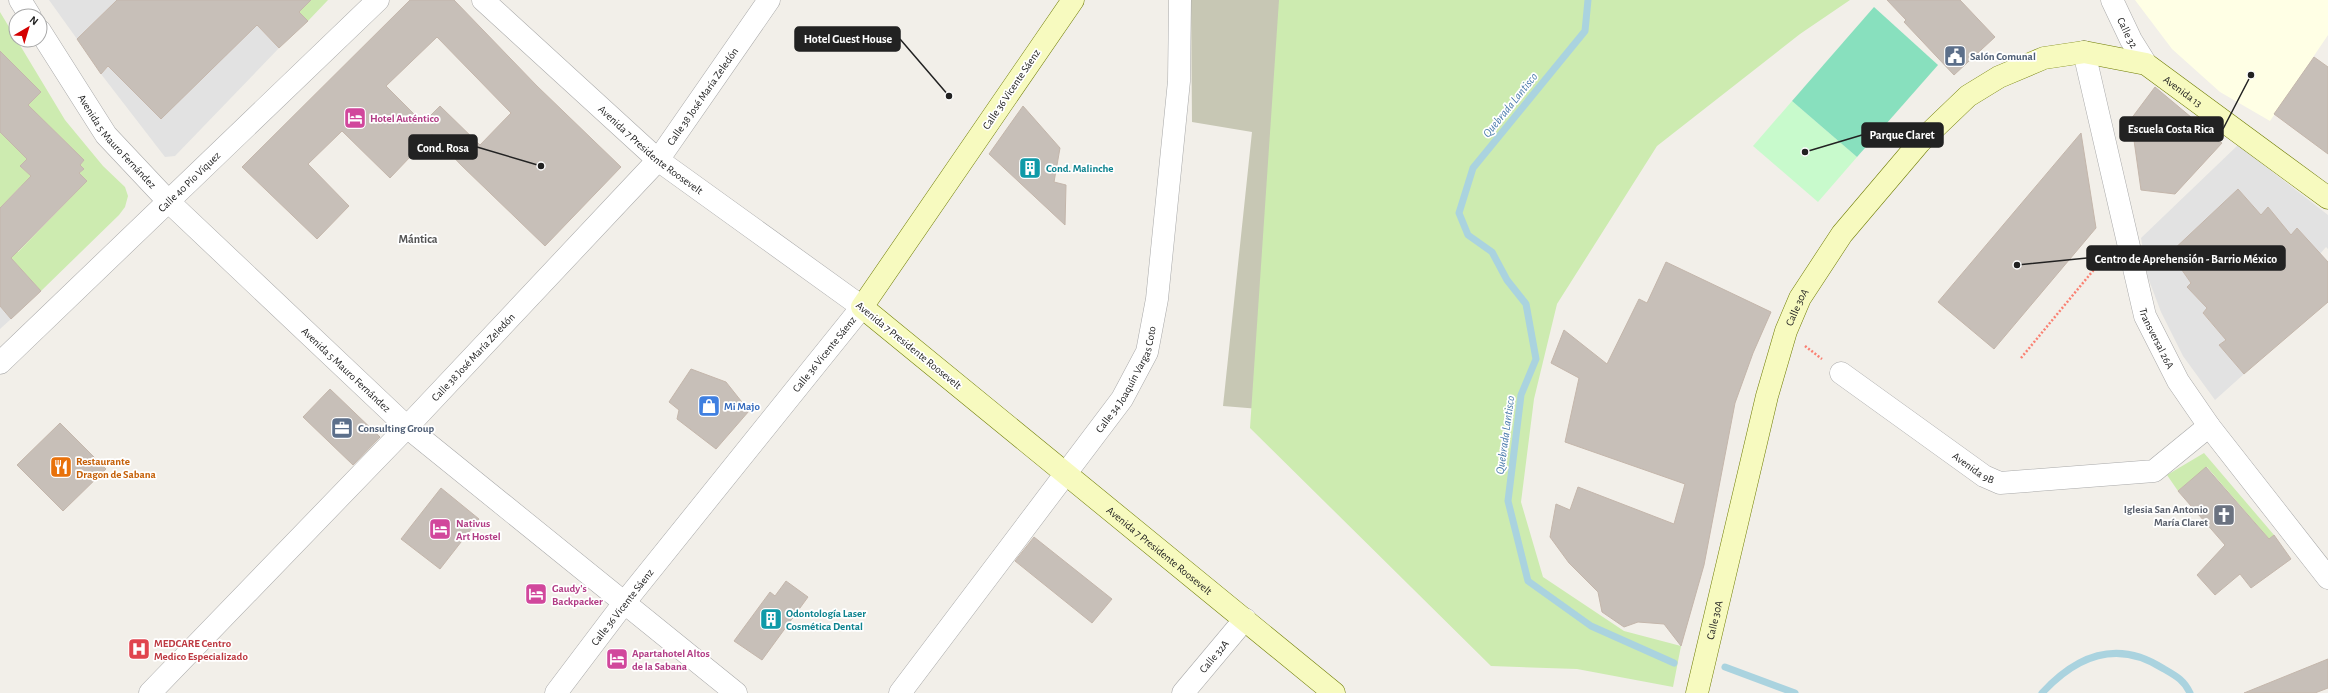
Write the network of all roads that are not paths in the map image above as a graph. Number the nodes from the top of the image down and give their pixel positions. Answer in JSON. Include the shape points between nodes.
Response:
{"nodes":[{"id":1,"x":378,"y":0,"type":"edge"},
{"id":2,"x":483,"y":0,"type":"edge"},
{"id":3,"x":769,"y":0,"type":"edge"},
{"id":4,"x":1072,"y":0,"type":"edge"},
{"id":5,"x":1180,"y":0,"type":"edge"},
{"id":6,"x":2112,"y":0,"type":"edge"},
{"id":7,"x":48,"y":44,"type":"edge"},
{"id":8,"x":2084,"y":52,"type":"junction"},
{"id":9,"x":2146,"y":64,"type":"junction"},
{"id":10,"x":658,"y":160,"type":"junction"},
{"id":11,"x":2328,"y":198,"type":"edge"},
{"id":12,"x":169,"y":202,"type":"junction"},
{"id":13,"x":862,"y":307,"type":"junction"},
{"id":14,"x":0,"y":363,"type":"edge"},
{"id":15,"x":1841,"y":373,"type":"road end"},
{"id":16,"x":2209,"y":426,"type":"junction"},
{"id":17,"x":407,"y":427,"type":"junction"},
{"id":18,"x":1066,"y":472,"type":"junction"},
{"id":19,"x":2328,"y":578,"type":"edge"},
{"id":20,"x":624,"y":603,"type":"junction"},
{"id":21,"x":1246,"y":619,"type":"junction"},
{"id":22,"x":150,"y":693,"type":"edge"},
{"id":23,"x":556,"y":693,"type":"edge"},
{"id":24,"x":736,"y":693,"type":"edge"},
{"id":25,"x":900,"y":693,"type":"edge"},
{"id":26,"x":1183,"y":693,"type":"edge"},
{"id":27,"x":1334,"y":693,"type":"edge"},
{"id":28,"x":1697,"y":693,"type":"edge"}],
"edges":[{"from":1,"to":12,"type":"street","name":"Calle 40 Pío Víquez"},
{"from":2,"to":10,"type":"street","name":"Avenida 7 Presidente Roosevelt"},
{"from":3,"to":10,"type":"street","name":"Calle 38 José María Zeledón"},
{"from":4,"to":13,"type":"street","name":"Calle 36 Vicente Sáenz"},
{"from":5,"to":18,"type":"street","name":"Calle 34 Joaquín Vargas Coto","via":[[1179,81],[1157,299],[1147,352],[1122,399]]},
{"from":6,"to":9,"type":"street","name":"Calle 32"},
{"from":7,"to":12,"type":"street","name":"Avenida 5 Mauro Fernández","via":[[106,135]]},
{"from":8,"to":9,"type":"street","name":"Avenida 13"},
{"from":8,"to":16,"type":"street","name":"Transversal 26A","via":[[2145,316],[2178,381]]},
{"from":8,"to":28,"type":"street","name":"Calle 30A","via":[[2044,58],[1999,77],[1968,96],[1920,142],[1842,234],[1800,298],[1786,332],[1767,396]]},
{"from":9,"to":11,"type":"street","name":"Avenida 13"},
{"from":10,"to":13,"type":"street","name":"Avenida 7 Presidente Roosevelt"},
{"from":10,"to":17,"type":"street","name":"Calle 38 José María Zeledón"},
{"from":12,"to":14,"type":"street","name":"Calle 40 Pío Víquez"},
{"from":12,"to":17,"type":"street","name":"Avenida 5 Mauro Fernández"},
{"from":13,"to":18,"type":"street","name":"Avenida 7 Presidente Roosevelt"},
{"from":13,"to":20,"type":"street","name":"Calle 36 Vicente Sáenz"},
{"from":15,"to":16,"type":"street","name":"Avenida 9B","via":[[1984,476],[2000,483],[2154,471]]},
{"from":16,"to":19,"type":"street","name":"Transversal 26A"},
{"from":17,"to":20,"type":"street","name":"Avenida 5 Mauro Fernández"},
{"from":17,"to":22,"type":"street","name":"Calle 38 José María Zeledón"},
{"from":18,"to":21,"type":"street","name":"Avenida 7 Presidente Roosevelt"},
{"from":18,"to":25,"type":"street","name":"Calle 34 Joaquín Vargas Coto"},
{"from":20,"to":23,"type":"street","name":"Calle 36 Vicente Sáenz"},
{"from":20,"to":24,"type":"street","name":"Avenida 5 Mauro Fernández"},
{"from":21,"to":26,"type":"street","name":"Calle 32A"},
{"from":21,"to":27,"type":"street","name":"Avenida 7 Presidente Roosevelt"}]}
